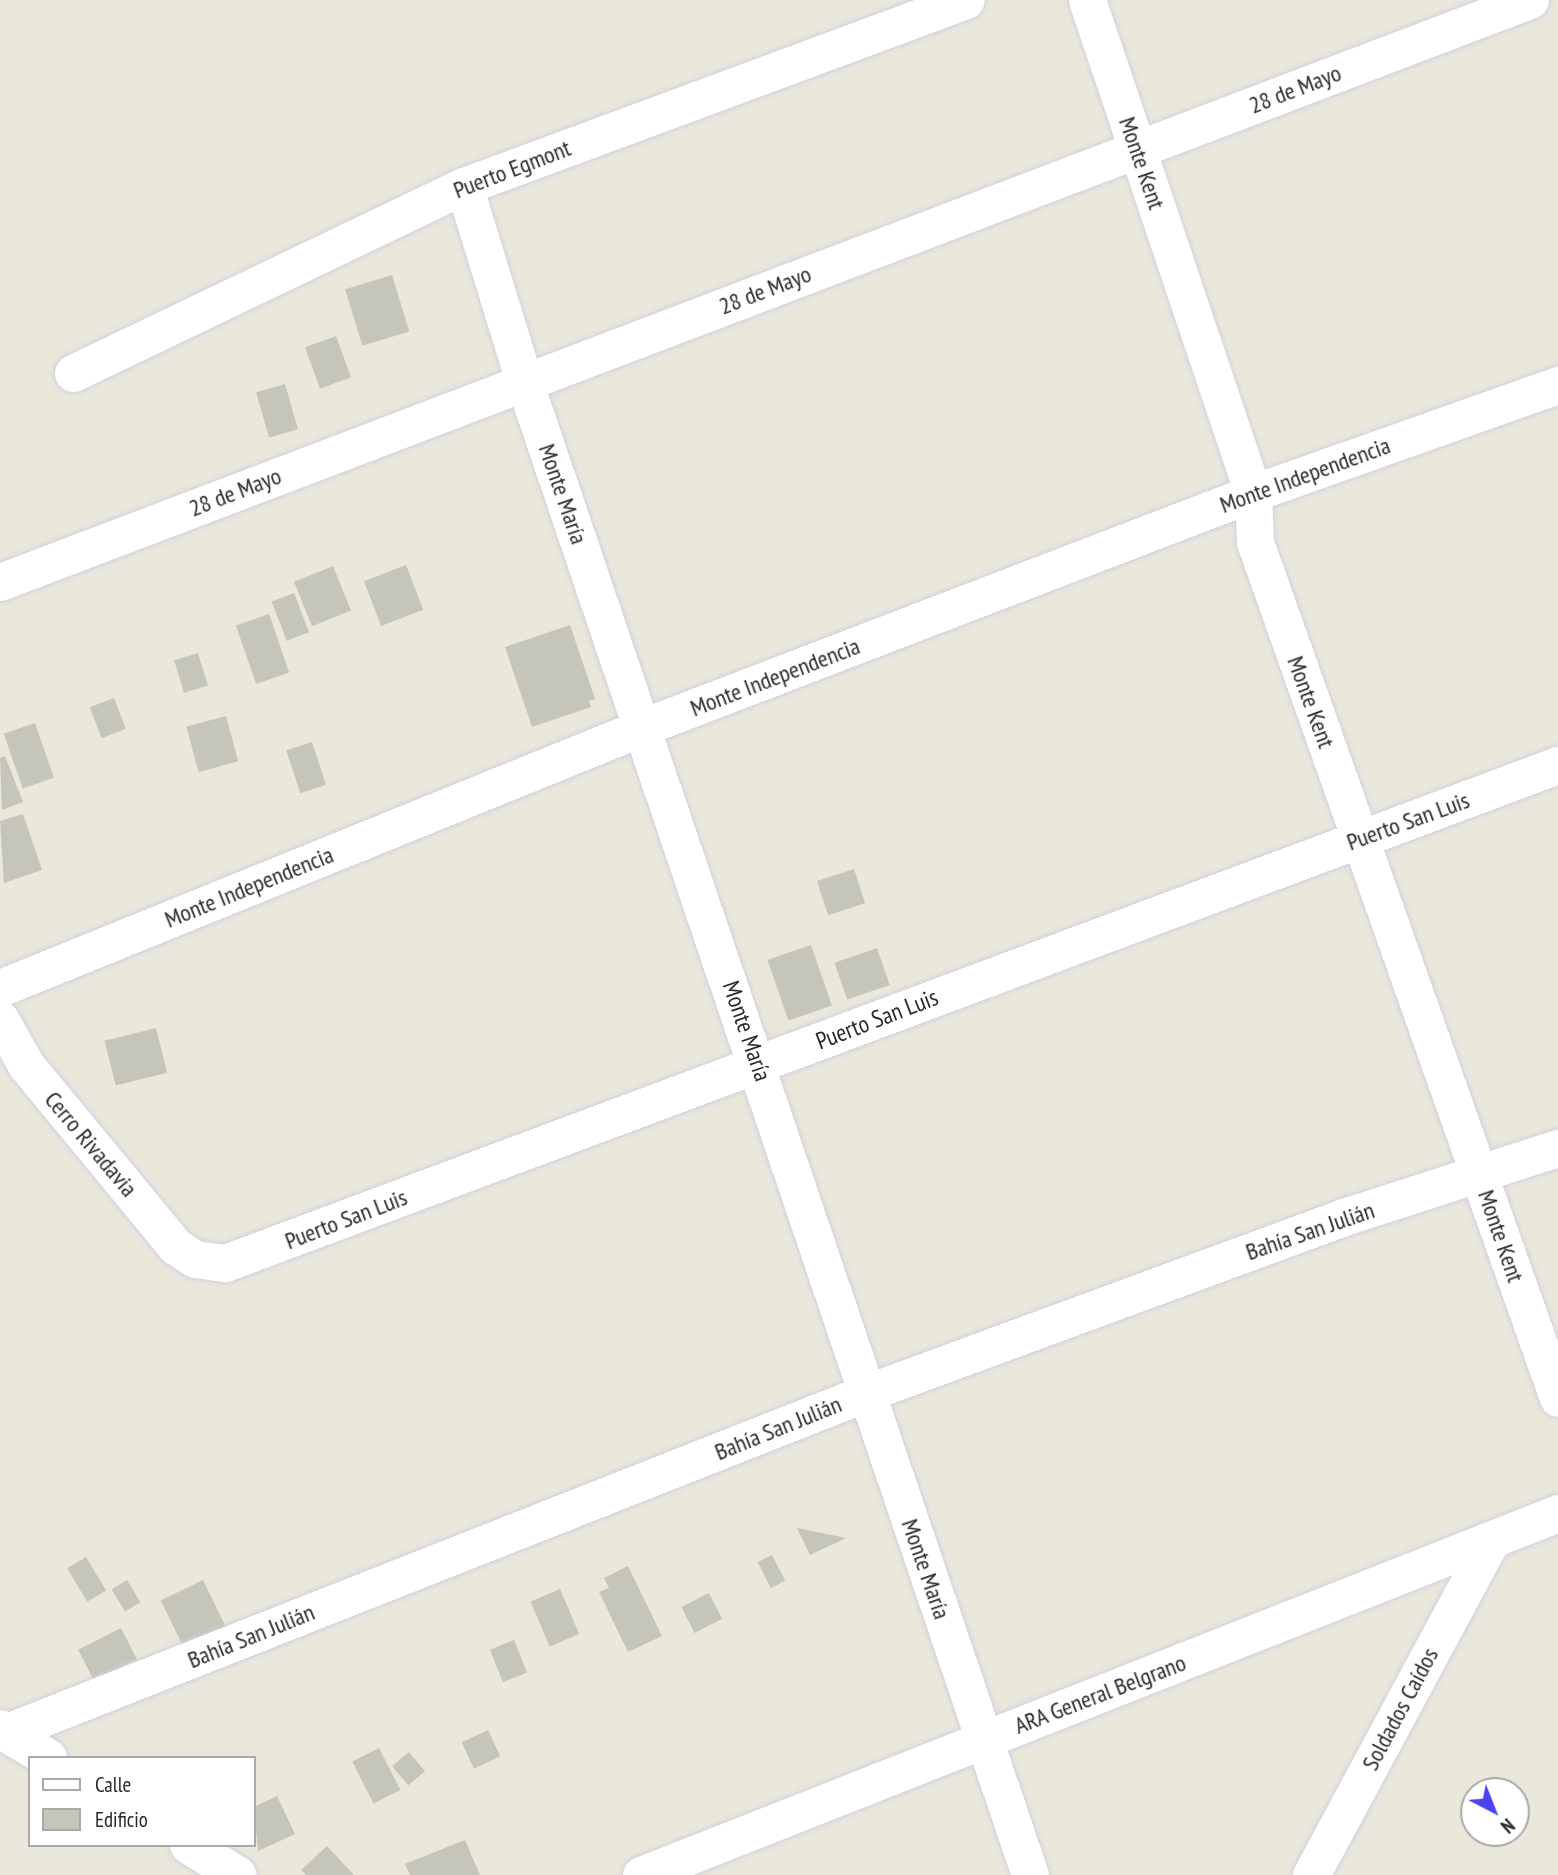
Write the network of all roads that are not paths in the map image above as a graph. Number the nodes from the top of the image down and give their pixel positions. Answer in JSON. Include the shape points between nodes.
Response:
{"nodes":[{"id":1,"x":966,"y":0,"type":"edge"},
{"id":2,"x":1087,"y":0,"type":"edge"},
{"id":3,"x":1530,"y":0,"type":"edge"},
{"id":4,"x":1138,"y":149,"type":"junction"},
{"id":5,"x":464,"y":186,"type":"junction"},
{"id":6,"x":73,"y":373,"type":"dead end"},
{"id":7,"x":524,"y":381,"type":"junction"},
{"id":8,"x":1558,"y":386,"type":"edge"},
{"id":9,"x":1253,"y":493,"type":"junction"},
{"id":10,"x":0,"y":582,"type":"edge"},
{"id":11,"x":643,"y":727,"type":"junction"},
{"id":12,"x":1558,"y":765,"type":"edge"},
{"id":13,"x":1360,"y":838,"type":"junction"},
{"id":14,"x":0,"y":988,"type":"edge"},
{"id":15,"x":0,"y":1020,"type":"edge"},
{"id":16,"x":758,"y":1063,"type":"junction"},
{"id":17,"x":1558,"y":1147,"type":"edge"},
{"id":18,"x":1480,"y":1176,"type":"junction"},
{"id":19,"x":194,"y":1259,"type":"joint"},
{"id":20,"x":866,"y":1393,"type":"junction"},
{"id":21,"x":1558,"y":1398,"type":"edge"},
{"id":22,"x":1558,"y":1513,"type":"edge"},
{"id":23,"x":1490,"y":1543,"type":"junction"},
{"id":24,"x":3,"y":1730,"type":"edge"},
{"id":25,"x":983,"y":1739,"type":"junction"},
{"id":26,"x":45,"y":1756,"type":"edge"},
{"id":27,"x":192,"y":1847,"type":"edge"},
{"id":28,"x":237,"y":1875,"type":"edge"},
{"id":29,"x":641,"y":1875,"type":"edge"},
{"id":30,"x":1030,"y":1875,"type":"edge"},
{"id":31,"x":1311,"y":1875,"type":"edge"}],
"edges":[{"from":1,"to":5,"type":"street","name":"Puerto Egmont"},
{"from":2,"to":4,"type":"street","name":"Monte Kent"},
{"from":3,"to":4,"type":"street","name":"28 de Mayo"},
{"from":4,"to":7,"type":"street","name":"28 de Mayo"},
{"from":4,"to":9,"type":"street","name":"Monte Kent"},
{"from":5,"to":6,"type":"street","name":"Puerto Egmont"},
{"from":5,"to":7,"type":"street","name":"Monte María"},
{"from":7,"to":10,"type":"street","name":"28 de Mayo"},
{"from":7,"to":11,"type":"street","name":"Monte María"},
{"from":8,"to":9,"type":"street","name":"Monte Independencia"},
{"from":9,"to":11,"type":"street","name":"Monte Independencia"},
{"from":9,"to":13,"type":"street","name":"Monte Kent","via":[[1255,542]]},
{"from":11,"to":14,"type":"street","name":"Monte Independencia"},
{"from":11,"to":16,"type":"street","name":"Monte María"},
{"from":12,"to":13,"type":"street","name":"Puerto San Luis"},
{"from":13,"to":16,"type":"street","name":"Puerto San Luis"},
{"from":13,"to":18,"type":"street","name":"Monte Kent"},
{"from":15,"to":19,"type":"street","name":"Cerro Rivadavia","via":[[26,1065],[175,1246]]},
{"from":16,"to":19,"type":"street","name":"Puerto San Luis","via":[[257,1252],[225,1263]]},
{"from":16,"to":20,"type":"street","name":"Monte María"},
{"from":17,"to":18,"type":"street","name":"Bahía San Julián"},
{"from":18,"to":20,"type":"street","name":"Bahía San Julián","via":[[1344,1217]]},
{"from":18,"to":21,"type":"street","name":"Monte Kent"},
{"from":20,"to":24,"type":"street","name":"Bahía San Julián"},
{"from":20,"to":25,"type":"street","name":"Monte María"},
{"from":22,"to":23,"type":"street","name":"ARA General Belgrano"},
{"from":23,"to":25,"type":"street","name":"ARA General Belgrano"},
{"from":23,"to":31,"type":"street","name":"Soldados Caídos"},
{"from":24,"to":26,"type":"street"},
{"from":25,"to":29,"type":"street","name":"ARA General Belgrano"},
{"from":25,"to":30,"type":"street","name":"Monte María"},
{"from":27,"to":28,"type":"street"}]}
